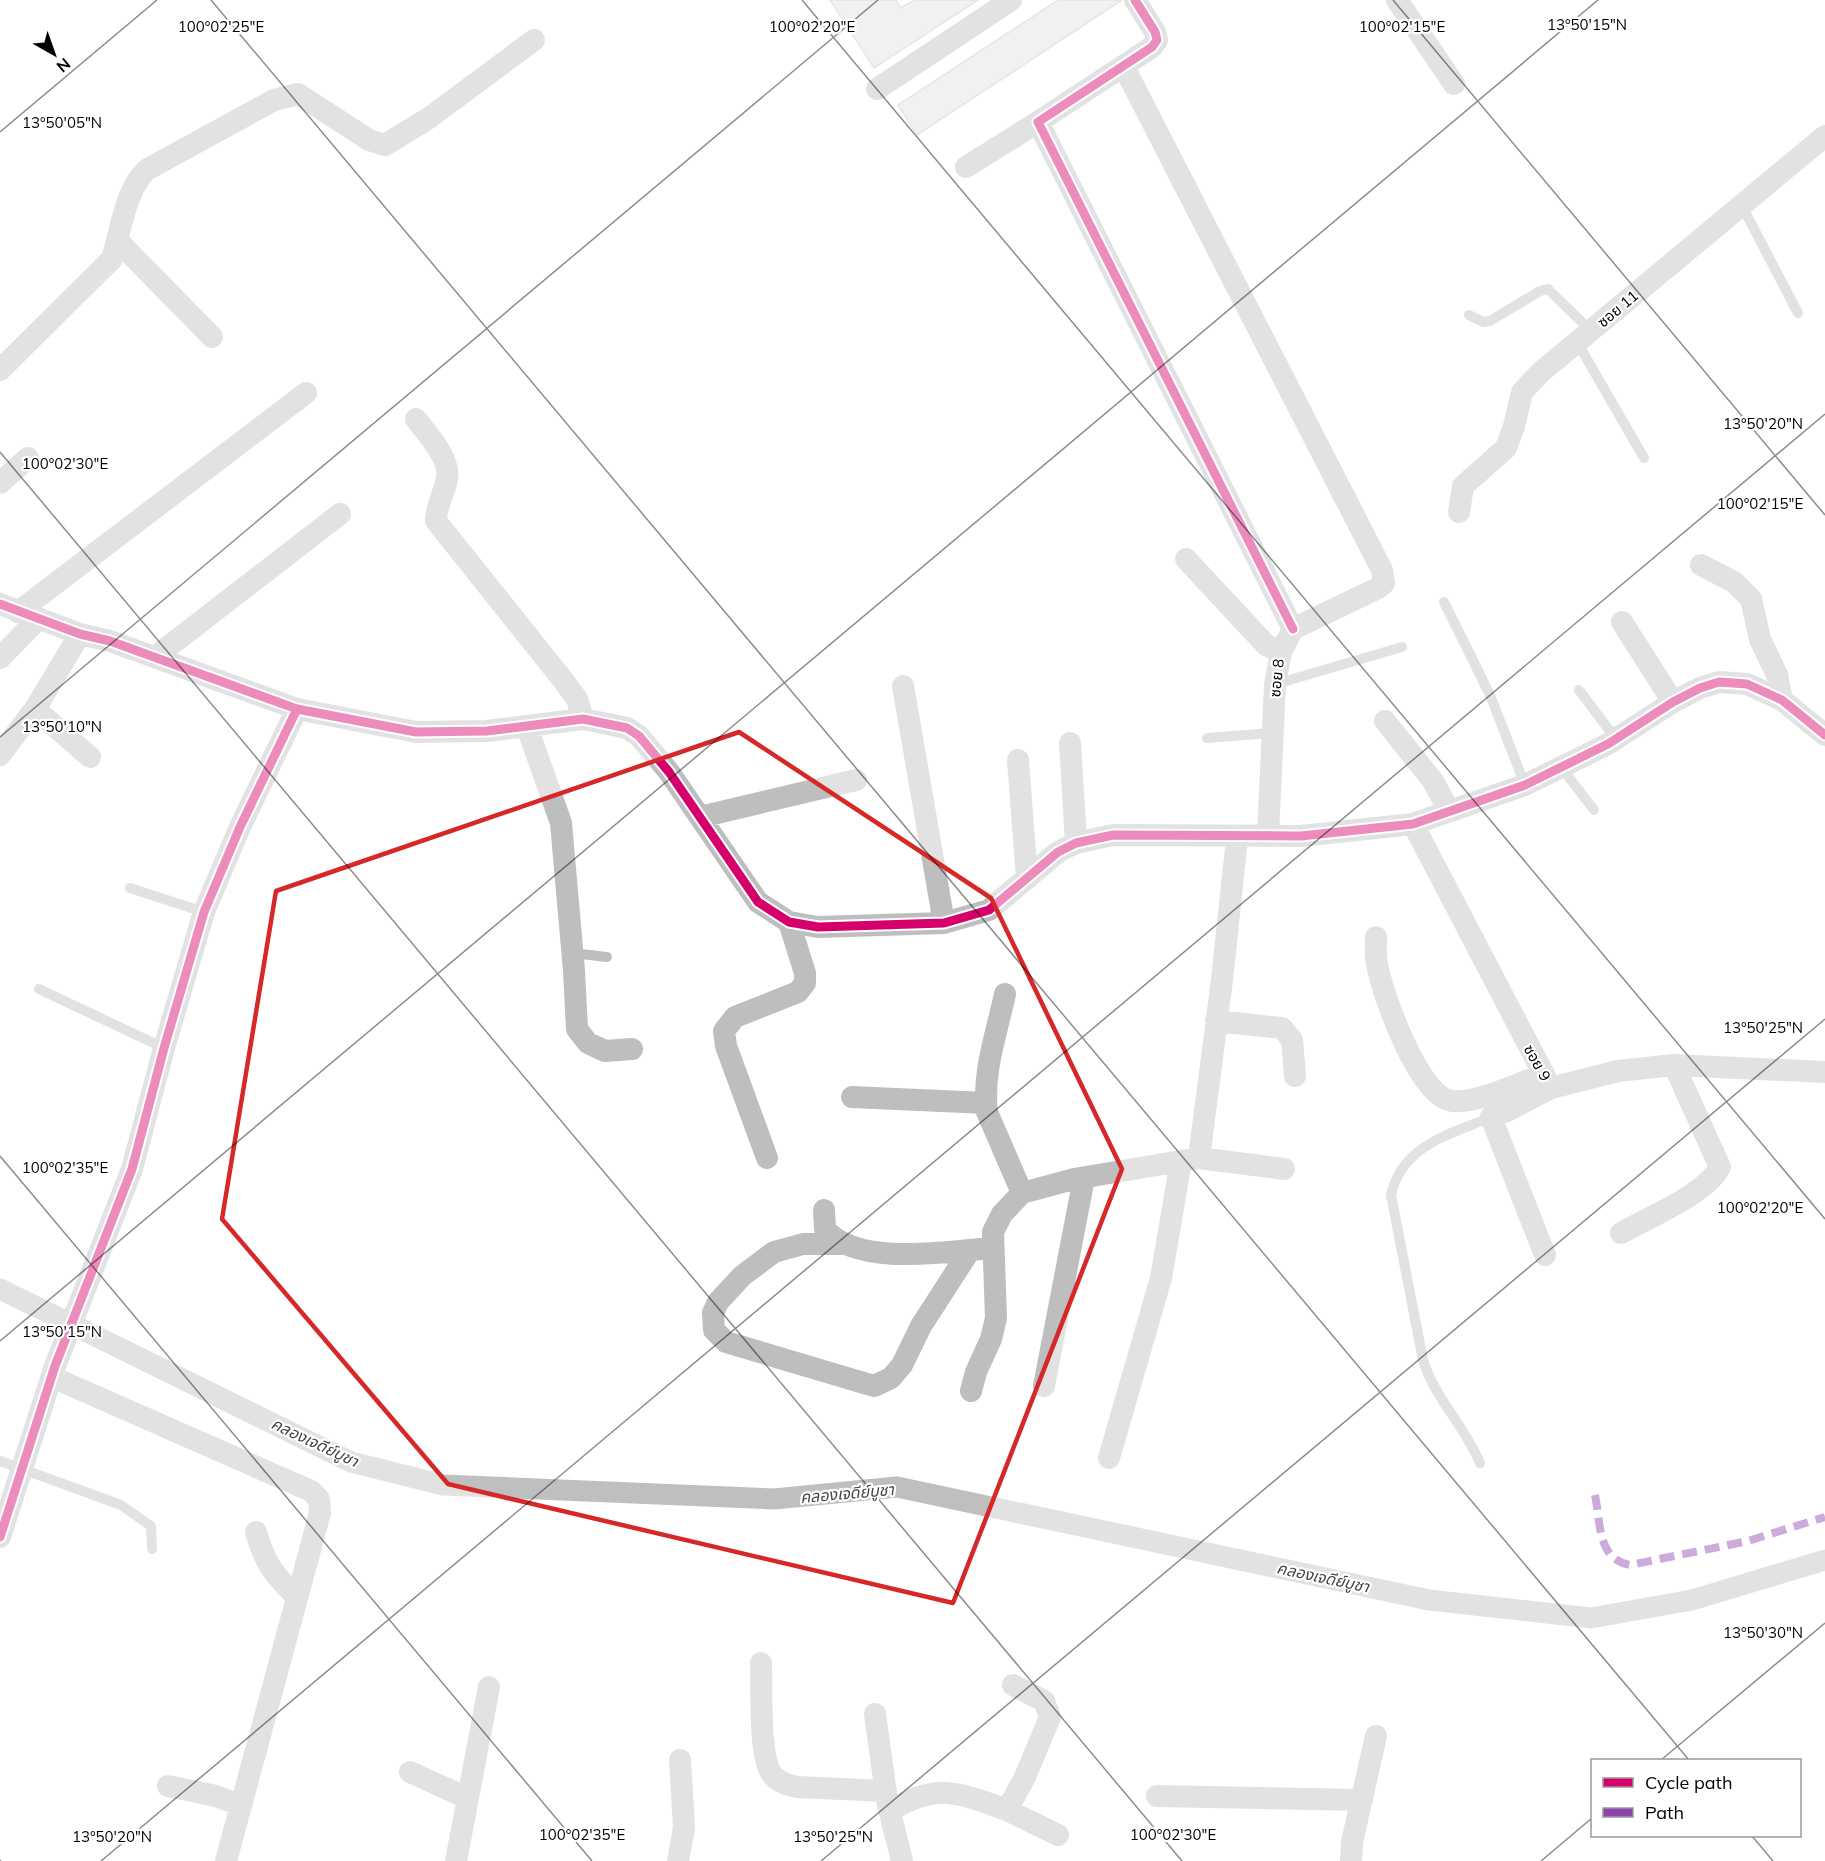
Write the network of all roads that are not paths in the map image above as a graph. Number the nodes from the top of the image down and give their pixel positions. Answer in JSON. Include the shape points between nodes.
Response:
{"nodes":[{"id":1,"x":1011,"y":0,"type":"edge"},
{"id":2,"x":1135,"y":0,"type":"edge"},
{"id":3,"x":1397,"y":0,"type":"edge"},
{"id":4,"x":534,"y":40,"type":"dead end"},
{"id":5,"x":1124,"y":67,"type":"junction"},
{"id":6,"x":1454,"y":84,"type":"dead end"},
{"id":7,"x":877,"y":89,"type":"dead end"},
{"id":8,"x":1038,"y":122,"type":"junction"},
{"id":9,"x":1825,"y":136,"type":"edge"},
{"id":10,"x":966,"y":167,"type":"dead end"},
{"id":11,"x":1742,"y":206,"type":"junction"},
{"id":12,"x":118,"y":241,"type":"junction"},
{"id":13,"x":1798,"y":313,"type":"dead end"},
{"id":14,"x":1469,"y":315,"type":"dead end"},
{"id":15,"x":1584,"y":336,"type":"junction"},
{"id":16,"x":212,"y":337,"type":"dead end"},
{"id":17,"x":0,"y":370,"type":"edge"},
{"id":18,"x":306,"y":393,"type":"dead end"},
{"id":19,"x":416,"y":419,"type":"dead end"},
{"id":20,"x":28,"y":458,"type":"dead end"},
{"id":21,"x":1644,"y":458,"type":"dead end"},
{"id":22,"x":0,"y":483,"type":"edge"},
{"id":23,"x":1459,"y":512,"type":"dead end"},
{"id":24,"x":340,"y":514,"type":"dead end"},
{"id":25,"x":1186,"y":560,"type":"dead end"},
{"id":26,"x":1701,"y":565,"type":"dead end"},
{"id":27,"x":1444,"y":602,"type":"dead end"},
{"id":28,"x":19,"y":611,"type":"edge"},
{"id":29,"x":1622,"y":622,"type":"dead end"},
{"id":30,"x":1293,"y":629,"type":"junction"},
{"id":31,"x":80,"y":634,"type":"junction"},
{"id":32,"x":1402,"y":647,"type":"dead end"},
{"id":33,"x":1281,"y":652,"type":"junction"},
{"id":34,"x":155,"y":657,"type":"junction"},
{"id":35,"x":0,"y":658,"type":"edge"},
{"id":36,"x":1275,"y":684,"type":"junction"},
{"id":37,"x":903,"y":686,"type":"dead end"},
{"id":38,"x":1579,"y":690,"type":"dead end"},
{"id":39,"x":1782,"y":700,"type":"junction"},
{"id":40,"x":1673,"y":702,"type":"junction"},
{"id":41,"x":35,"y":709,"type":"junction"},
{"id":42,"x":297,"y":709,"type":"junction"},
{"id":43,"x":583,"y":719,"type":"junction"},
{"id":44,"x":1385,"y":721,"type":"dead end"},
{"id":45,"x":527,"y":727,"type":"junction"},
{"id":46,"x":1273,"y":733,"type":"junction"},
{"id":47,"x":1825,"y":735,"type":"edge"},
{"id":48,"x":1207,"y":738,"type":"dead end"},
{"id":49,"x":1616,"y":739,"type":"junction"},
{"id":50,"x":1070,"y":743,"type":"dead end"},
{"id":51,"x":0,"y":754,"type":"edge"},
{"id":52,"x":90,"y":757,"type":"dead end"},
{"id":53,"x":1018,"y":760,"type":"dead end"},
{"id":54,"x":1561,"y":767,"type":"junction"},
{"id":55,"x":856,"y":780,"type":"dead end"},
{"id":56,"x":1526,"y":785,"type":"junction"},
{"id":57,"x":1594,"y":810,"type":"dead end"},
{"id":58,"x":1449,"y":811,"type":"junction"},
{"id":59,"x":700,"y":817,"type":"junction"},
{"id":60,"x":1413,"y":824,"type":"junction"},
{"id":61,"x":1268,"y":836,"type":"junction"},
{"id":62,"x":1237,"y":838,"type":"junction"},
{"id":63,"x":1076,"y":843,"type":"junction"},
{"id":64,"x":1027,"y":879,"type":"junction"},
{"id":65,"x":130,"y":888,"type":"dead end"},
{"id":66,"x":204,"y":912,"type":"junction"},
{"id":67,"x":789,"y":921,"type":"junction"},
{"id":68,"x":944,"y":923,"type":"junction"},
{"id":69,"x":1376,"y":937,"type":"dead end"},
{"id":70,"x":573,"y":953,"type":"junction"},
{"id":71,"x":607,"y":957,"type":"dead end"},
{"id":72,"x":39,"y":989,"type":"dead end"},
{"id":73,"x":1005,"y":994,"type":"dead end"},
{"id":74,"x":1216,"y":1020,"type":"junction"},
{"id":75,"x":164,"y":1048,"type":"junction"},
{"id":76,"x":633,"y":1049,"type":"dead end"},
{"id":77,"x":1674,"y":1065,"type":"junction"},
{"id":78,"x":1825,"y":1072,"type":"edge"},
{"id":79,"x":1294,"y":1076,"type":"dead end"},
{"id":80,"x":1548,"y":1081,"type":"junction"},
{"id":81,"x":852,"y":1097,"type":"dead end"},
{"id":82,"x":986,"y":1102,"type":"junction"},
{"id":83,"x":1491,"y":1117,"type":"junction"},
{"id":84,"x":768,"y":1158,"type":"dead end"},
{"id":85,"x":1190,"y":1159,"type":"junction"},
{"id":86,"x":1284,"y":1169,"type":"dead end"},
{"id":87,"x":1083,"y":1178,"type":"junction"},
{"id":88,"x":1022,"y":1194,"type":"junction"},
{"id":89,"x":824,"y":1210,"type":"dead end"},
{"id":90,"x":1621,"y":1233,"type":"dead end"},
{"id":91,"x":842,"y":1244,"type":"junction"},
{"id":92,"x":993,"y":1247,"type":"junction"},
{"id":93,"x":970,"y":1250,"type":"junction"},
{"id":94,"x":1545,"y":1255,"type":"dead end"},
{"id":95,"x":53,"y":1372,"type":"junction"},
{"id":96,"x":1044,"y":1386,"type":"dead end"},
{"id":97,"x":971,"y":1391,"type":"dead end"},
{"id":98,"x":1109,"y":1458,"type":"dead end"},
{"id":99,"x":1480,"y":1463,"type":"dead end"},
{"id":100,"x":11,"y":1464,"type":"edge"},
{"id":101,"x":256,"y":1532,"type":"dead end"},
{"id":102,"x":0,"y":1537,"type":"edge"},
{"id":103,"x":152,"y":1549,"type":"dead end"},
{"id":104,"x":296,"y":1596,"type":"junction"},
{"id":105,"x":761,"y":1663,"type":"dead end"},
{"id":106,"x":1013,"y":1685,"type":"dead end"},
{"id":107,"x":489,"y":1687,"type":"dead end"},
{"id":108,"x":875,"y":1714,"type":"dead end"},
{"id":109,"x":1376,"y":1736,"type":"dead end"},
{"id":110,"x":680,"y":1760,"type":"dead end"},
{"id":111,"x":410,"y":1772,"type":"dead end"},
{"id":112,"x":168,"y":1786,"type":"dead end"},
{"id":113,"x":1157,"y":1796,"type":"dead end"},
{"id":114,"x":468,"y":1798,"type":"junction"},
{"id":115,"x":1362,"y":1800,"type":"junction"},
{"id":116,"x":888,"y":1801,"type":"junction"},
{"id":117,"x":240,"y":1805,"type":"junction"},
{"id":118,"x":1007,"y":1810,"type":"junction"},
{"id":119,"x":1058,"y":1835,"type":"dead end"},
{"id":120,"x":226,"y":1861,"type":"edge"},
{"id":121,"x":456,"y":1861,"type":"edge"},
{"id":122,"x":678,"y":1861,"type":"edge"},
{"id":123,"x":902,"y":1861,"type":"edge"},
{"id":124,"x":1351,"y":1861,"type":"edge"}],
"edges":[{"from":1,"to":7,"type":"street"},
{"from":2,"to":5,"type":"street","via":[[1157,40]]},
{"from":3,"to":6,"type":"street"},
{"from":4,"to":12,"type":"street","via":[[429,118],[385,145],[369,140],[298,94],[274,100],[144,172],[121,217]]},
{"from":5,"to":8,"type":"street"},
{"from":5,"to":30,"type":"street","via":[[1382,570],[1384,583],[1378,588]]},
{"from":8,"to":10,"type":"street"},
{"from":8,"to":30,"type":"street"},
{"from":9,"to":11,"type":"street","name":"ซอย 11"},
{"from":11,"to":13,"type":"lane"},
{"from":11,"to":15,"type":"street","name":"ซอย 11"},
{"from":12,"to":16,"type":"street"},
{"from":12,"to":17,"type":"street","via":[[112,259]]},
{"from":14,"to":15,"type":"lane","via":[[1490,321],[1548,289]]},
{"from":15,"to":21,"type":"lane"},
{"from":15,"to":23,"type":"street","name":"ซอย 11","via":[[1522,392],[1506,448],[1463,486]]},
{"from":18,"to":28,"type":"street"},
{"from":19,"to":43,"type":"street","via":[[446,468],[436,521],[563,680],[577,699]]},
{"from":20,"to":22,"type":"street"},
{"from":24,"to":34,"type":"street"},
{"from":25,"to":33,"type":"street","name":"ซอย 8","via":[[1266,645]]},
{"from":26,"to":39,"type":"street","via":[[1734,582],[1751,599],[1760,639],[1777,675]]},
{"from":27,"to":56,"type":"lane","via":[[1490,695]]},
{"from":28,"to":31,"type":"street"},
{"from":28,"to":35,"type":"street"},
{"from":29,"to":40,"type":"street"},
{"from":30,"to":33,"type":"street"},
{"from":31,"to":34,"type":"street"},
{"from":31,"to":41,"type":"street"},
{"from":32,"to":36,"type":"lane"},
{"from":33,"to":36,"type":"street","name":"ซอย 8"},
{"from":34,"to":42,"type":"street"},
{"from":36,"to":46,"type":"street","name":"ซอย 8"},
{"from":37,"to":68,"type":"street"},
{"from":38,"to":49,"type":"lane"},
{"from":39,"to":40,"type":"street","via":[[1748,684],[1719,682]]},
{"from":39,"to":47,"type":"street"},
{"from":40,"to":49,"type":"street"},
{"from":41,"to":51,"type":"street"},
{"from":41,"to":52,"type":"street"},
{"from":42,"to":45,"type":"street","via":[[416,732]]},
{"from":42,"to":66,"type":"street","via":[[240,826]]},
{"from":43,"to":45,"type":"street"},
{"from":43,"to":59,"type":"street","via":[[627,728],[639,736]]},
{"from":44,"to":58,"type":"street","via":[[1432,781]]},
{"from":45,"to":70,"type":"street","via":[[561,823]]},
{"from":46,"to":48,"type":"lane"},
{"from":46,"to":61,"type":"street","name":"ซอย 8"},
{"from":49,"to":54,"type":"street"},
{"from":50,"to":63,"type":"street"},
{"from":53,"to":64,"type":"street"},
{"from":54,"to":56,"type":"street"},
{"from":54,"to":57,"type":"lane"},
{"from":55,"to":59,"type":"street"},
{"from":56,"to":58,"type":"street"},
{"from":58,"to":60,"type":"street"},
{"from":59,"to":67,"type":"street","via":[[758,902]]},
{"from":60,"to":61,"type":"street"},
{"from":60,"to":80,"type":"street","name":"ซอย 9"},
{"from":61,"to":62,"type":"street"},
{"from":62,"to":63,"type":"street","via":[[1113,835]]},
{"from":62,"to":74,"type":"street"},
{"from":63,"to":64,"type":"street","via":[[1058,852]]},
{"from":64,"to":68,"type":"street","via":[[989,910]]},
{"from":65,"to":66,"type":"lane"},
{"from":66,"to":75,"type":"street"},
{"from":67,"to":68,"type":"street","via":[[818,927]]},
{"from":67,"to":84,"type":"street","via":[[805,983],[798,992],[735,1017],[724,1031],[726,1046]]},
{"from":69,"to":80,"type":"street","via":[[1377,964],[1396,1028],[1412,1060],[1437,1094],[1450,1101],[1473,1099]]},
{"from":70,"to":71,"type":"lane"},
{"from":70,"to":76,"type":"street","via":[[577,1029],[588,1043],[605,1052]]},
{"from":72,"to":75,"type":"lane"},
{"from":73,"to":82,"type":"street","via":[[986,1080]]},
{"from":74,"to":79,"type":"street","via":[[1282,1028],[1292,1040]]},
{"from":74,"to":85,"type":"street"},
{"from":75,"to":95,"type":"street","via":[[132,1169]]},
{"from":77,"to":78,"type":"street","name":"ซอย 9"},
{"from":77,"to":80,"type":"street","name":"ซอย 9"},
{"from":77,"to":90,"type":"street","via":[[1720,1167],[1696,1191]]},
{"from":80,"to":83,"type":"street","via":[[1505,1112]]},
{"from":81,"to":82,"type":"street"},
{"from":82,"to":88,"type":"street"},
{"from":83,"to":94,"type":"street"},
{"from":83,"to":99,"type":"lane","via":[[1431,1143],[1408,1158],[1395,1177],[1391,1195],[1429,1379],[1465,1431]]},
{"from":85,"to":86,"type":"street"},
{"from":85,"to":87,"type":"street"},
{"from":85,"to":98,"type":"street","via":[[1161,1278]]},
{"from":87,"to":88,"type":"street"},
{"from":87,"to":96,"type":"street"},
{"from":88,"to":92,"type":"street","via":[[1002,1214],[993,1232]]},
{"from":89,"to":91,"type":"street","via":[[825,1229]]},
{"from":91,"to":93,"type":"street","via":[[906,1254]]},
{"from":91,"to":93,"type":"street","via":[[802,1244],[774,1252],[742,1275],[717,1302],[714,1330],[726,1342],[874,1386],[891,1378],[902,1365],[921,1326]]},
{"from":92,"to":93,"type":"street"},
{"from":92,"to":97,"type":"street","via":[[996,1318]]},
{"from":95,"to":100,"type":"street"},
{"from":95,"to":104,"type":"street","via":[[311,1491],[319,1499],[320,1513]]},
{"from":100,"to":102,"type":"street"},
{"from":100,"to":103,"type":"lane","via":[[122,1505],[151,1526]]},
{"from":101,"to":104,"type":"street","via":[[275,1576]]},
{"from":104,"to":117,"type":"street"},
{"from":105,"to":116,"type":"street","via":[[764,1753],[770,1773],[783,1784]]},
{"from":106,"to":118,"type":"street","via":[[1044,1701],[1050,1717],[1026,1777]]},
{"from":107,"to":114,"type":"street"},
{"from":108,"to":116,"type":"street"},
{"from":109,"to":115,"type":"street"},
{"from":110,"to":122,"type":"street","via":[[684,1828]]},
{"from":111,"to":114,"type":"street"},
{"from":112,"to":117,"type":"street"},
{"from":113,"to":115,"type":"street"},
{"from":114,"to":121,"type":"street"},
{"from":115,"to":124,"type":"street"},
{"from":116,"to":118,"type":"street","via":[[932,1792],[970,1797]]},
{"from":116,"to":123,"type":"street"},
{"from":117,"to":120,"type":"street"},
{"from":118,"to":119,"type":"street"}]}
